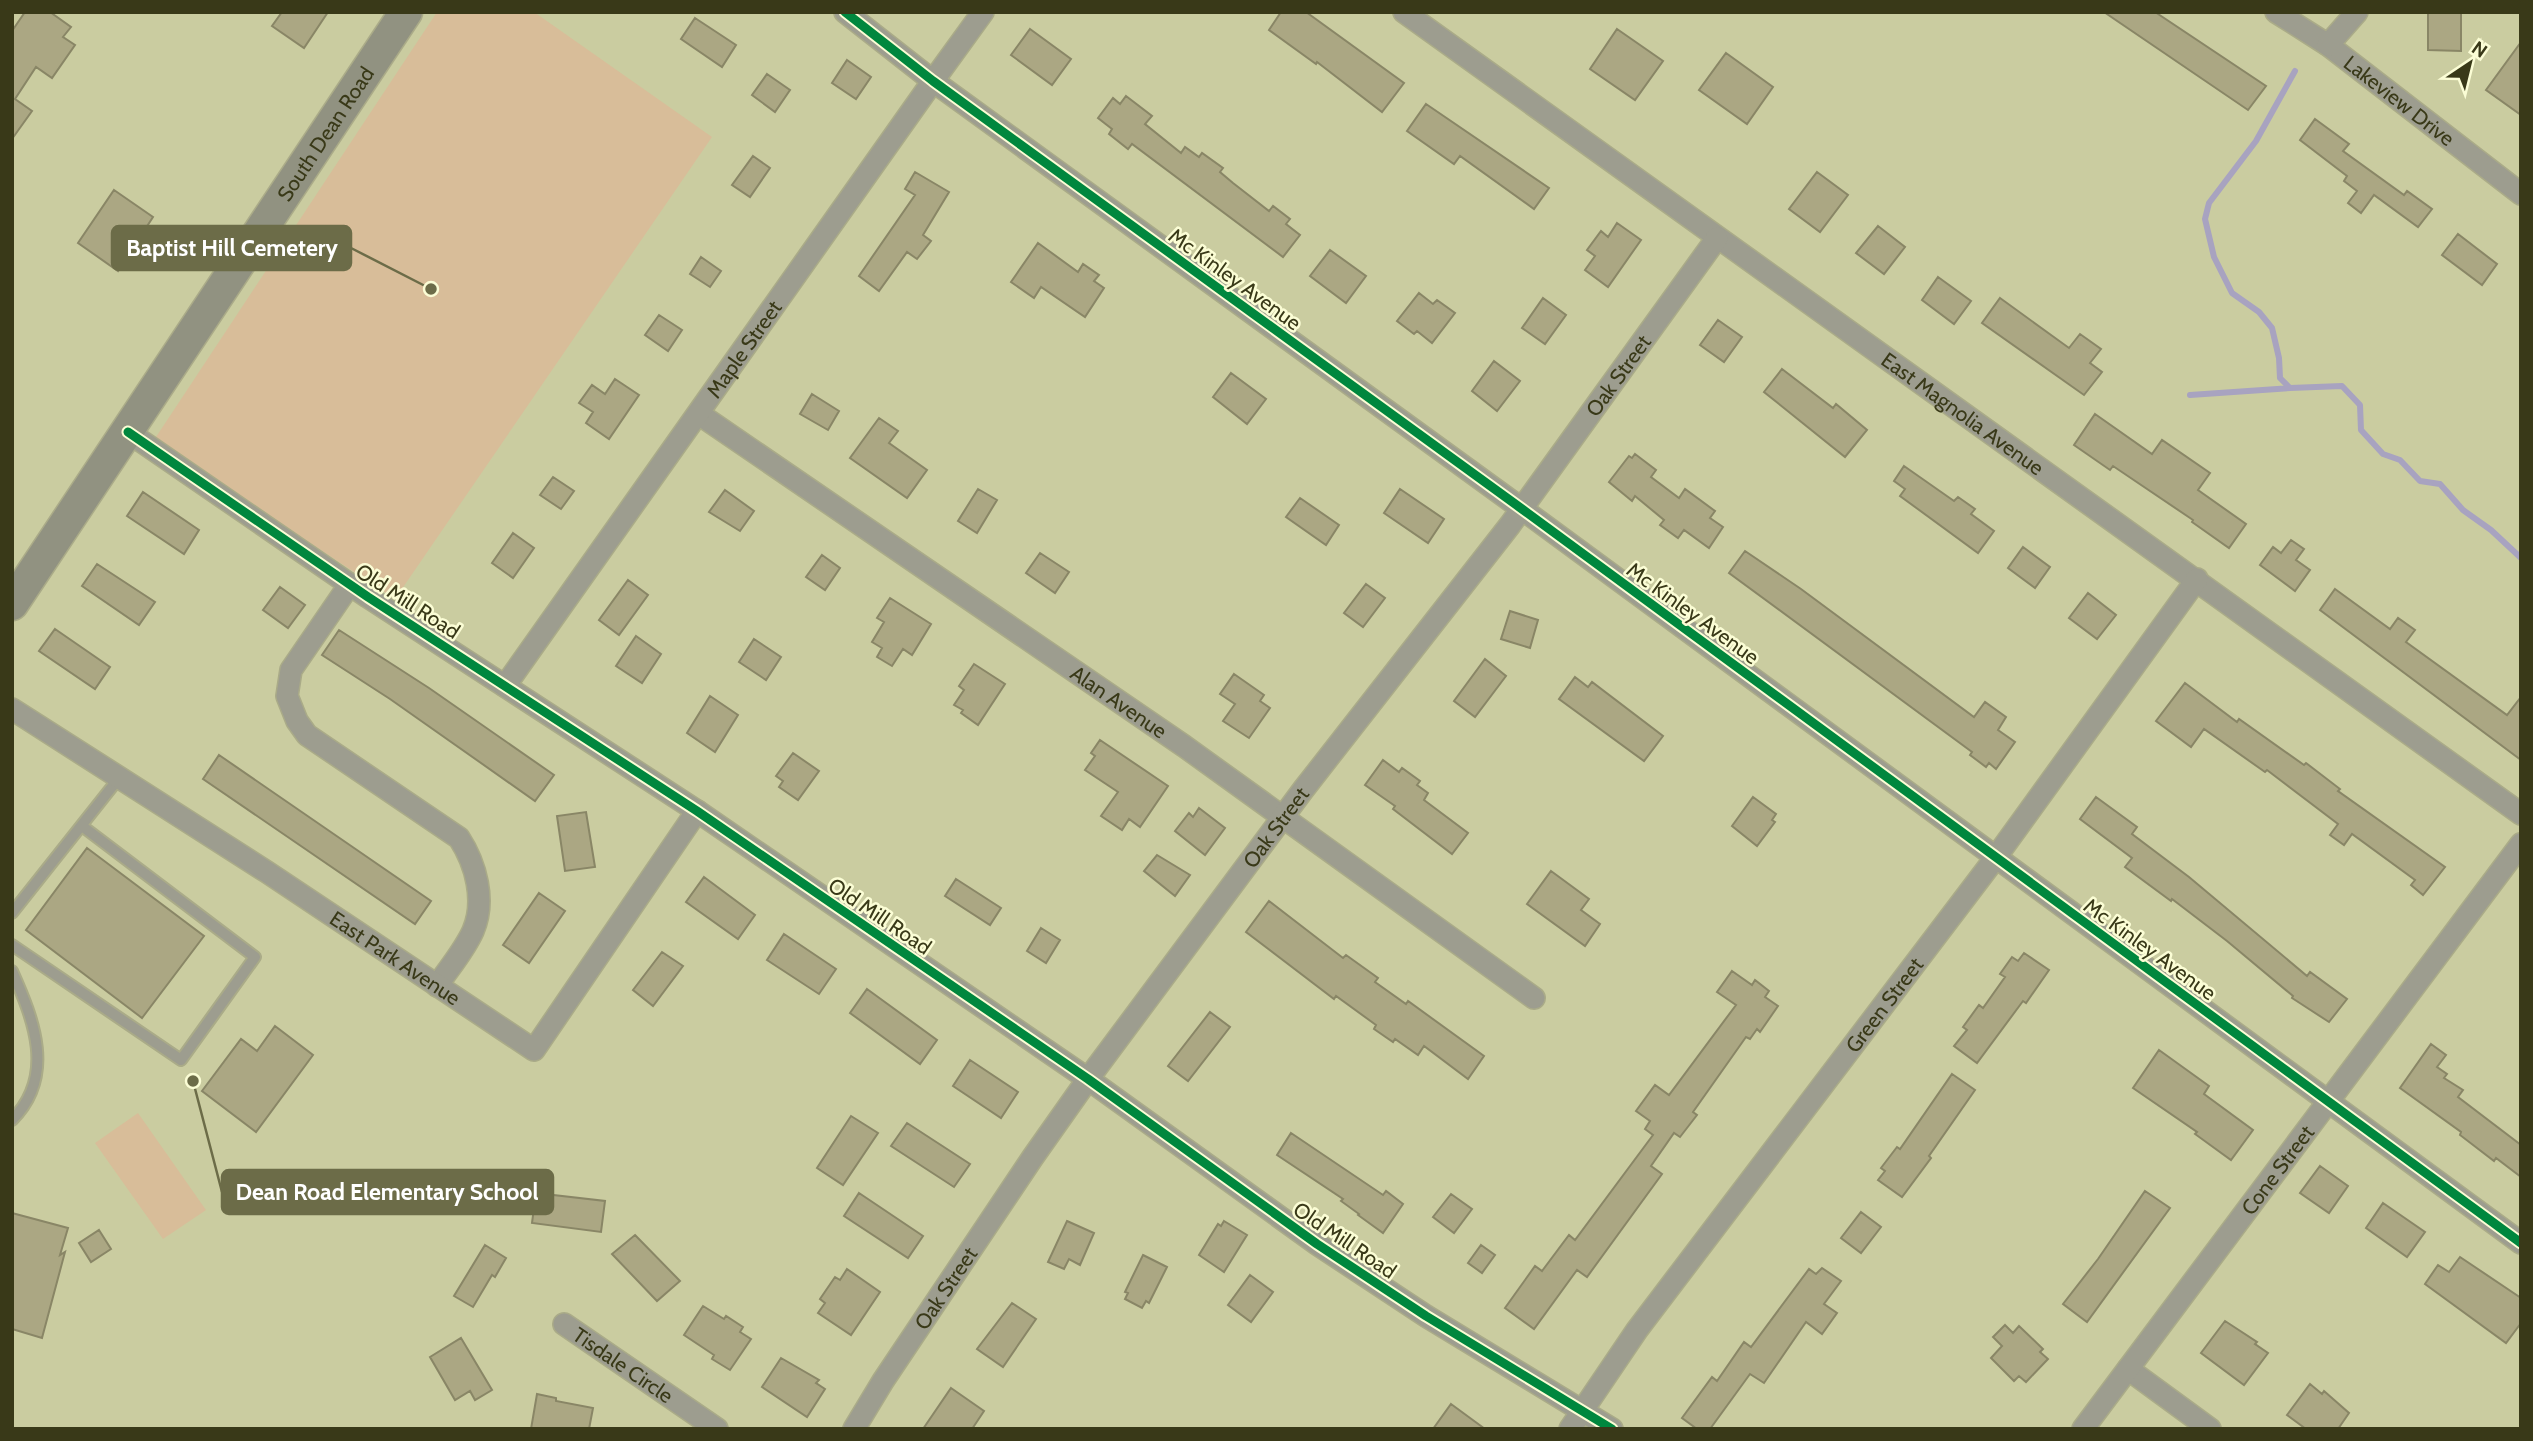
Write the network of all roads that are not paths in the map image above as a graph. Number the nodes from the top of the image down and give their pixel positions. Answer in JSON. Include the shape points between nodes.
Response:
{"nodes":[{"id":1,"x":845,"y":12,"type":"edge"},
{"id":2,"x":984,"y":12,"type":"edge"},
{"id":3,"x":1404,"y":12,"type":"edge"},
{"id":4,"x":2276,"y":12,"type":"edge"},
{"id":5,"x":2357,"y":12,"type":"edge"},
{"id":6,"x":405,"y":13,"type":"edge"},
{"id":7,"x":2328,"y":45,"type":"junction"},
{"id":8,"x":933,"y":80,"type":"junction"},
{"id":9,"x":2521,"y":194,"type":"edge"},
{"id":10,"x":1717,"y":238,"type":"junction"},
{"id":11,"x":699,"y":414,"type":"junction"},
{"id":12,"x":128,"y":432,"type":"junction"},
{"id":13,"x":1522,"y":509,"type":"junction"},
{"id":14,"x":2197,"y":579,"type":"junction"},
{"id":15,"x":350,"y":584,"type":"junction"},
{"id":16,"x":12,"y":604,"type":"edge"},
{"id":17,"x":505,"y":686,"type":"junction"},
{"id":18,"x":12,"y":709,"type":"edge"},
{"id":19,"x":119,"y":778,"type":"junction"},
{"id":20,"x":697,"y":811,"type":"junction"},
{"id":21,"x":2521,"y":814,"type":"edge"},
{"id":22,"x":1282,"y":818,"type":"junction"},
{"id":23,"x":82,"y":826,"type":"junction"},
{"id":24,"x":2521,"y":844,"type":"edge"},
{"id":25,"x":1996,"y":857,"type":"junction"},
{"id":26,"x":12,"y":914,"type":"edge"},
{"id":27,"x":12,"y":944,"type":"edge"},
{"id":28,"x":12,"y":971,"type":"edge"},
{"id":29,"x":437,"y":986,"type":"junction"},
{"id":30,"x":1535,"y":998,"type":"dead end"},
{"id":31,"x":1088,"y":1079,"type":"junction"},
{"id":32,"x":2328,"y":1101,"type":"junction"},
{"id":33,"x":12,"y":1120,"type":"edge"},
{"id":34,"x":2521,"y":1242,"type":"edge"},
{"id":35,"x":564,"y":1324,"type":"dead end"},
{"id":36,"x":2128,"y":1369,"type":"junction"},
{"id":37,"x":1584,"y":1410,"type":"junction"},
{"id":38,"x":717,"y":1429,"type":"edge"},
{"id":39,"x":854,"y":1429,"type":"edge"},
{"id":40,"x":1570,"y":1429,"type":"edge"},
{"id":41,"x":1612,"y":1429,"type":"edge"},
{"id":42,"x":2083,"y":1429,"type":"edge"},
{"id":43,"x":2210,"y":1429,"type":"edge"}],
"edges":[{"from":1,"to":8,"type":"street","name":"Mc Kinley Avenue"},
{"from":2,"to":8,"type":"street","name":"Maple Street"},
{"from":3,"to":10,"type":"street","name":"East Magnolia Avenue"},
{"from":4,"to":7,"type":"street","name":"Lakeview Drive"},
{"from":5,"to":7,"type":"street"},
{"from":6,"to":12,"type":"street","name":"South Dean Road"},
{"from":7,"to":9,"type":"street","name":"Lakeview Drive"},
{"from":8,"to":11,"type":"street","name":"Maple Street"},
{"from":8,"to":13,"type":"street","name":"Mc Kinley Avenue"},
{"from":10,"to":13,"type":"street","name":"Oak Street"},
{"from":10,"to":14,"type":"street","name":"East Magnolia Avenue"},
{"from":11,"to":17,"type":"street","name":"Maple Street"},
{"from":11,"to":22,"type":"street","name":"Alan Avenue"},
{"from":12,"to":15,"type":"street","name":"Old Mill Road"},
{"from":12,"to":16,"type":"street","name":"South Dean Road"},
{"from":13,"to":22,"type":"street","name":"Oak Street"},
{"from":13,"to":25,"type":"street","name":"Mc Kinley Avenue"},
{"from":14,"to":21,"type":"street","name":"East Magnolia Avenue"},
{"from":14,"to":25,"type":"street","name":"Green Street"},
{"from":15,"to":17,"type":"street","name":"Old Mill Road"},
{"from":15,"to":29,"type":"street","via":[[291,670],[287,696],[307,734],[460,838],[469,853],[477,873],[474,929]]},
{"from":17,"to":20,"type":"street","name":"Old Mill Road"},
{"from":18,"to":19,"type":"street","name":"East Park Avenue"},
{"from":19,"to":23,"type":"lane"},
{"from":19,"to":29,"type":"street","name":"East Park Avenue"},
{"from":20,"to":29,"type":"street","name":"East Park Avenue","via":[[534,1050]]},
{"from":20,"to":31,"type":"street","name":"Old Mill Road"},
{"from":22,"to":30,"type":"street","name":"Alan Avenue"},
{"from":22,"to":31,"type":"street","name":"Oak Street"},
{"from":23,"to":26,"type":"lane"},
{"from":23,"to":27,"type":"lane","via":[[255,957],[181,1060]]},
{"from":24,"to":32,"type":"street","name":"Cone Street"},
{"from":25,"to":32,"type":"street","name":"Mc Kinley Avenue"},
{"from":25,"to":37,"type":"street","name":"Green Street","via":[[1637,1330]]},
{"from":28,"to":33,"type":"lane","via":[[39,1054],[34,1087],[23,1110]]},
{"from":31,"to":37,"type":"street","name":"Old Mill Road","via":[[1328,1251],[1426,1316]]},
{"from":31,"to":39,"type":"street","name":"Oak Street"},
{"from":32,"to":34,"type":"street","name":"Mc Kinley Avenue"},
{"from":32,"to":36,"type":"street","name":"Cone Street"},
{"from":35,"to":38,"type":"street","name":"Tisdale Circle"},
{"from":36,"to":42,"type":"street","name":"Cone Street"},
{"from":36,"to":43,"type":"street"},
{"from":37,"to":40,"type":"street","name":"Green Street"},
{"from":37,"to":41,"type":"street","name":"Old Mill Road"}]}
